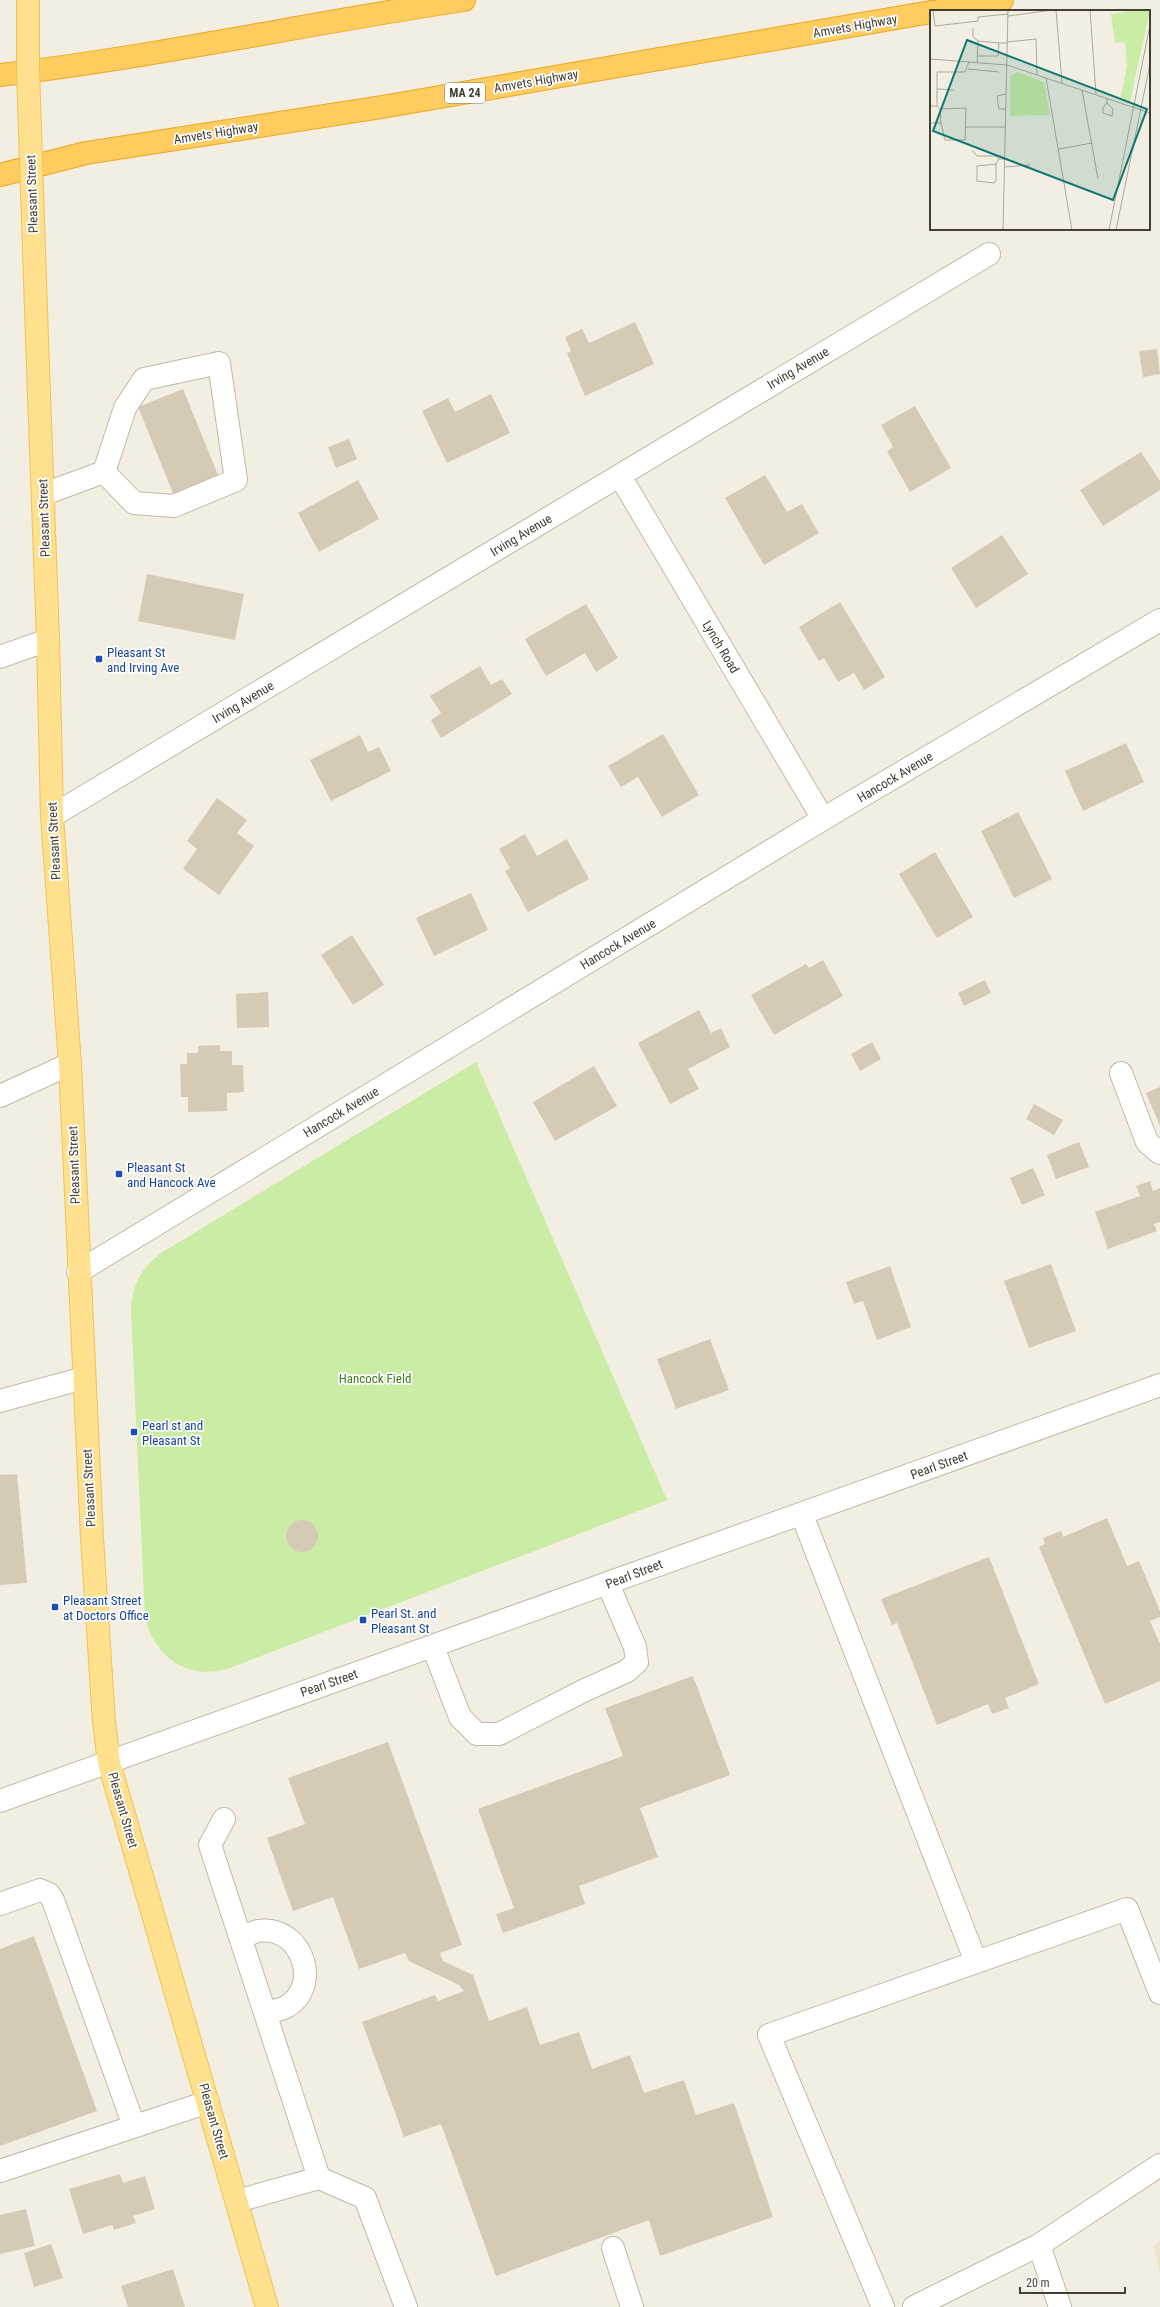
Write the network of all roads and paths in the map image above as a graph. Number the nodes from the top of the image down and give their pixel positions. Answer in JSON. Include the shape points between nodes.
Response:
{"nodes":[{"id":1,"x":28,"y":0,"type":"edge"},
{"id":2,"x":464,"y":0,"type":"edge"},
{"id":3,"x":1002,"y":0,"type":"edge"},
{"id":4,"x":945,"y":10,"type":"edge"},
{"id":5,"x":930,"y":12,"type":"edge"},
{"id":6,"x":0,"y":75,"type":"edge"},
{"id":7,"x":0,"y":175,"type":"edge"},
{"id":8,"x":989,"y":254,"type":"dead end"},
{"id":9,"x":104,"y":472,"type":"junction"},
{"id":10,"x":620,"y":476,"type":"junction"},
{"id":11,"x":44,"y":494,"type":"junction"},
{"id":12,"x":1160,"y":620,"type":"edge"},
{"id":13,"x":48,"y":640,"type":"junction"},
{"id":14,"x":0,"y":657,"type":"edge"},
{"id":15,"x":52,"y":816,"type":"junction"},
{"id":16,"x":823,"y":819,"type":"junction"},
{"id":17,"x":70,"y":1064,"type":"junction"},
{"id":18,"x":1121,"y":1073,"type":"dead end"},
{"id":19,"x":0,"y":1096,"type":"edge"},
{"id":20,"x":1160,"y":1153,"type":"edge"},
{"id":21,"x":78,"y":1272,"type":"junction"},
{"id":22,"x":84,"y":1378,"type":"junction"},
{"id":23,"x":1160,"y":1386,"type":"edge"},
{"id":24,"x":0,"y":1401,"type":"edge"},
{"id":25,"x":802,"y":1515,"type":"junction"},
{"id":26,"x":608,"y":1584,"type":"junction"},
{"id":27,"x":433,"y":1647,"type":"junction"},
{"id":28,"x":109,"y":1763,"type":"junction"},
{"id":29,"x":0,"y":1801,"type":"edge"},
{"id":30,"x":224,"y":1818,"type":"dead end"},
{"id":31,"x":0,"y":1904,"type":"edge"},
{"id":32,"x":241,"y":1938,"type":"junction"},
{"id":33,"x":976,"y":1962,"type":"junction"},
{"id":34,"x":1160,"y":1993,"type":"edge"},
{"id":35,"x":266,"y":2012,"type":"junction"},
{"id":36,"x":208,"y":2102,"type":"junction"},
{"id":37,"x":134,"y":2126,"type":"junction"},
{"id":38,"x":1160,"y":2165,"type":"edge"},
{"id":39,"x":0,"y":2171,"type":"edge"},
{"id":40,"x":319,"y":2178,"type":"junction"},
{"id":41,"x":237,"y":2202,"type":"junction"},
{"id":42,"x":1039,"y":2245,"type":"junction"},
{"id":43,"x":613,"y":2248,"type":"dead end"},
{"id":44,"x":267,"y":2307,"type":"edge"},
{"id":45,"x":406,"y":2307,"type":"edge"},
{"id":46,"x":632,"y":2307,"type":"edge"},
{"id":47,"x":883,"y":2307,"type":"edge"},
{"id":48,"x":914,"y":2307,"type":"edge"},
{"id":49,"x":1060,"y":2307,"type":"edge"}],
"edges":[{"from":1,"to":11,"type":"main road","name":"Pleasant Street","bridge":true,"via":[[28,71]]},
{"from":2,"to":6,"type":"highway","via":[[86,65]]},
{"from":3,"to":4,"type":"highway"},
{"from":5,"to":7,"type":"highway","name":"Amvets Highway","number":"MA 24","via":[[382,107],[86,153]]},
{"from":8,"to":10,"type":"street","name":"Irving Avenue"},
{"from":9,"to":9,"type":"street","via":[[125,408],[144,379],[219,363],[236,480],[174,506],[134,503]]},
{"from":9,"to":11,"type":"street"},
{"from":10,"to":15,"type":"street","name":"Irving Avenue"},
{"from":10,"to":16,"type":"street","name":"Lynch Road"},
{"from":11,"to":13,"type":"main road","name":"Pleasant Street"},
{"from":12,"to":16,"type":"street","name":"Hancock Avenue"},
{"from":13,"to":14,"type":"street"},
{"from":13,"to":15,"type":"main road","name":"Pleasant Street"},
{"from":15,"to":17,"type":"main road","name":"Pleasant Street"},
{"from":16,"to":21,"type":"street","name":"Hancock Avenue"},
{"from":17,"to":19,"type":"street"},
{"from":17,"to":21,"type":"main road","name":"Pleasant Street"},
{"from":18,"to":20,"type":"street","via":[[1147,1142]]},
{"from":21,"to":22,"type":"main road","name":"Pleasant Street"},
{"from":22,"to":24,"type":"street"},
{"from":22,"to":28,"type":"main road","name":"Pleasant Street","via":[[100,1670]]},
{"from":23,"to":25,"type":"street","name":"Pearl Street"},
{"from":25,"to":26,"type":"street","name":"Pearl Street"},
{"from":25,"to":33,"type":"street"},
{"from":26,"to":27,"type":"street","name":"Pearl Street"},
{"from":26,"to":27,"type":"street","via":[[635,1647],[637,1662],[627,1672],[583,1691],[499,1734],[478,1734],[460,1717]]},
{"from":27,"to":28,"type":"street","name":"Pearl Street"},
{"from":28,"to":29,"type":"street","name":"Pearl Street"},
{"from":28,"to":36,"type":"main road","name":"Pleasant Street"},
{"from":30,"to":32,"type":"street","via":[[210,1845]]},
{"from":31,"to":37,"type":"street","via":[[40,1890],[49,1894],[53,1900]]},
{"from":32,"to":35,"type":"street"},
{"from":32,"to":35,"type":"street","via":[[258,1931],[278,1932],[294,1942],[304,1958],[306,1978],[299,1995],[284,2008]]},
{"from":33,"to":34,"type":"street","via":[[1127,1909]]},
{"from":33,"to":47,"type":"street","via":[[769,2035]]},
{"from":35,"to":40,"type":"street"},
{"from":36,"to":37,"type":"street"},
{"from":36,"to":41,"type":"main road","name":"Pleasant Street"},
{"from":37,"to":39,"type":"street"},
{"from":38,"to":42,"type":"street"},
{"from":40,"to":41,"type":"street"},
{"from":40,"to":45,"type":"street","via":[[365,2198]]},
{"from":41,"to":44,"type":"main road","name":"Pleasant Street"},
{"from":42,"to":48,"type":"street"},
{"from":42,"to":49,"type":"street"},
{"from":43,"to":46,"type":"street"}]}
